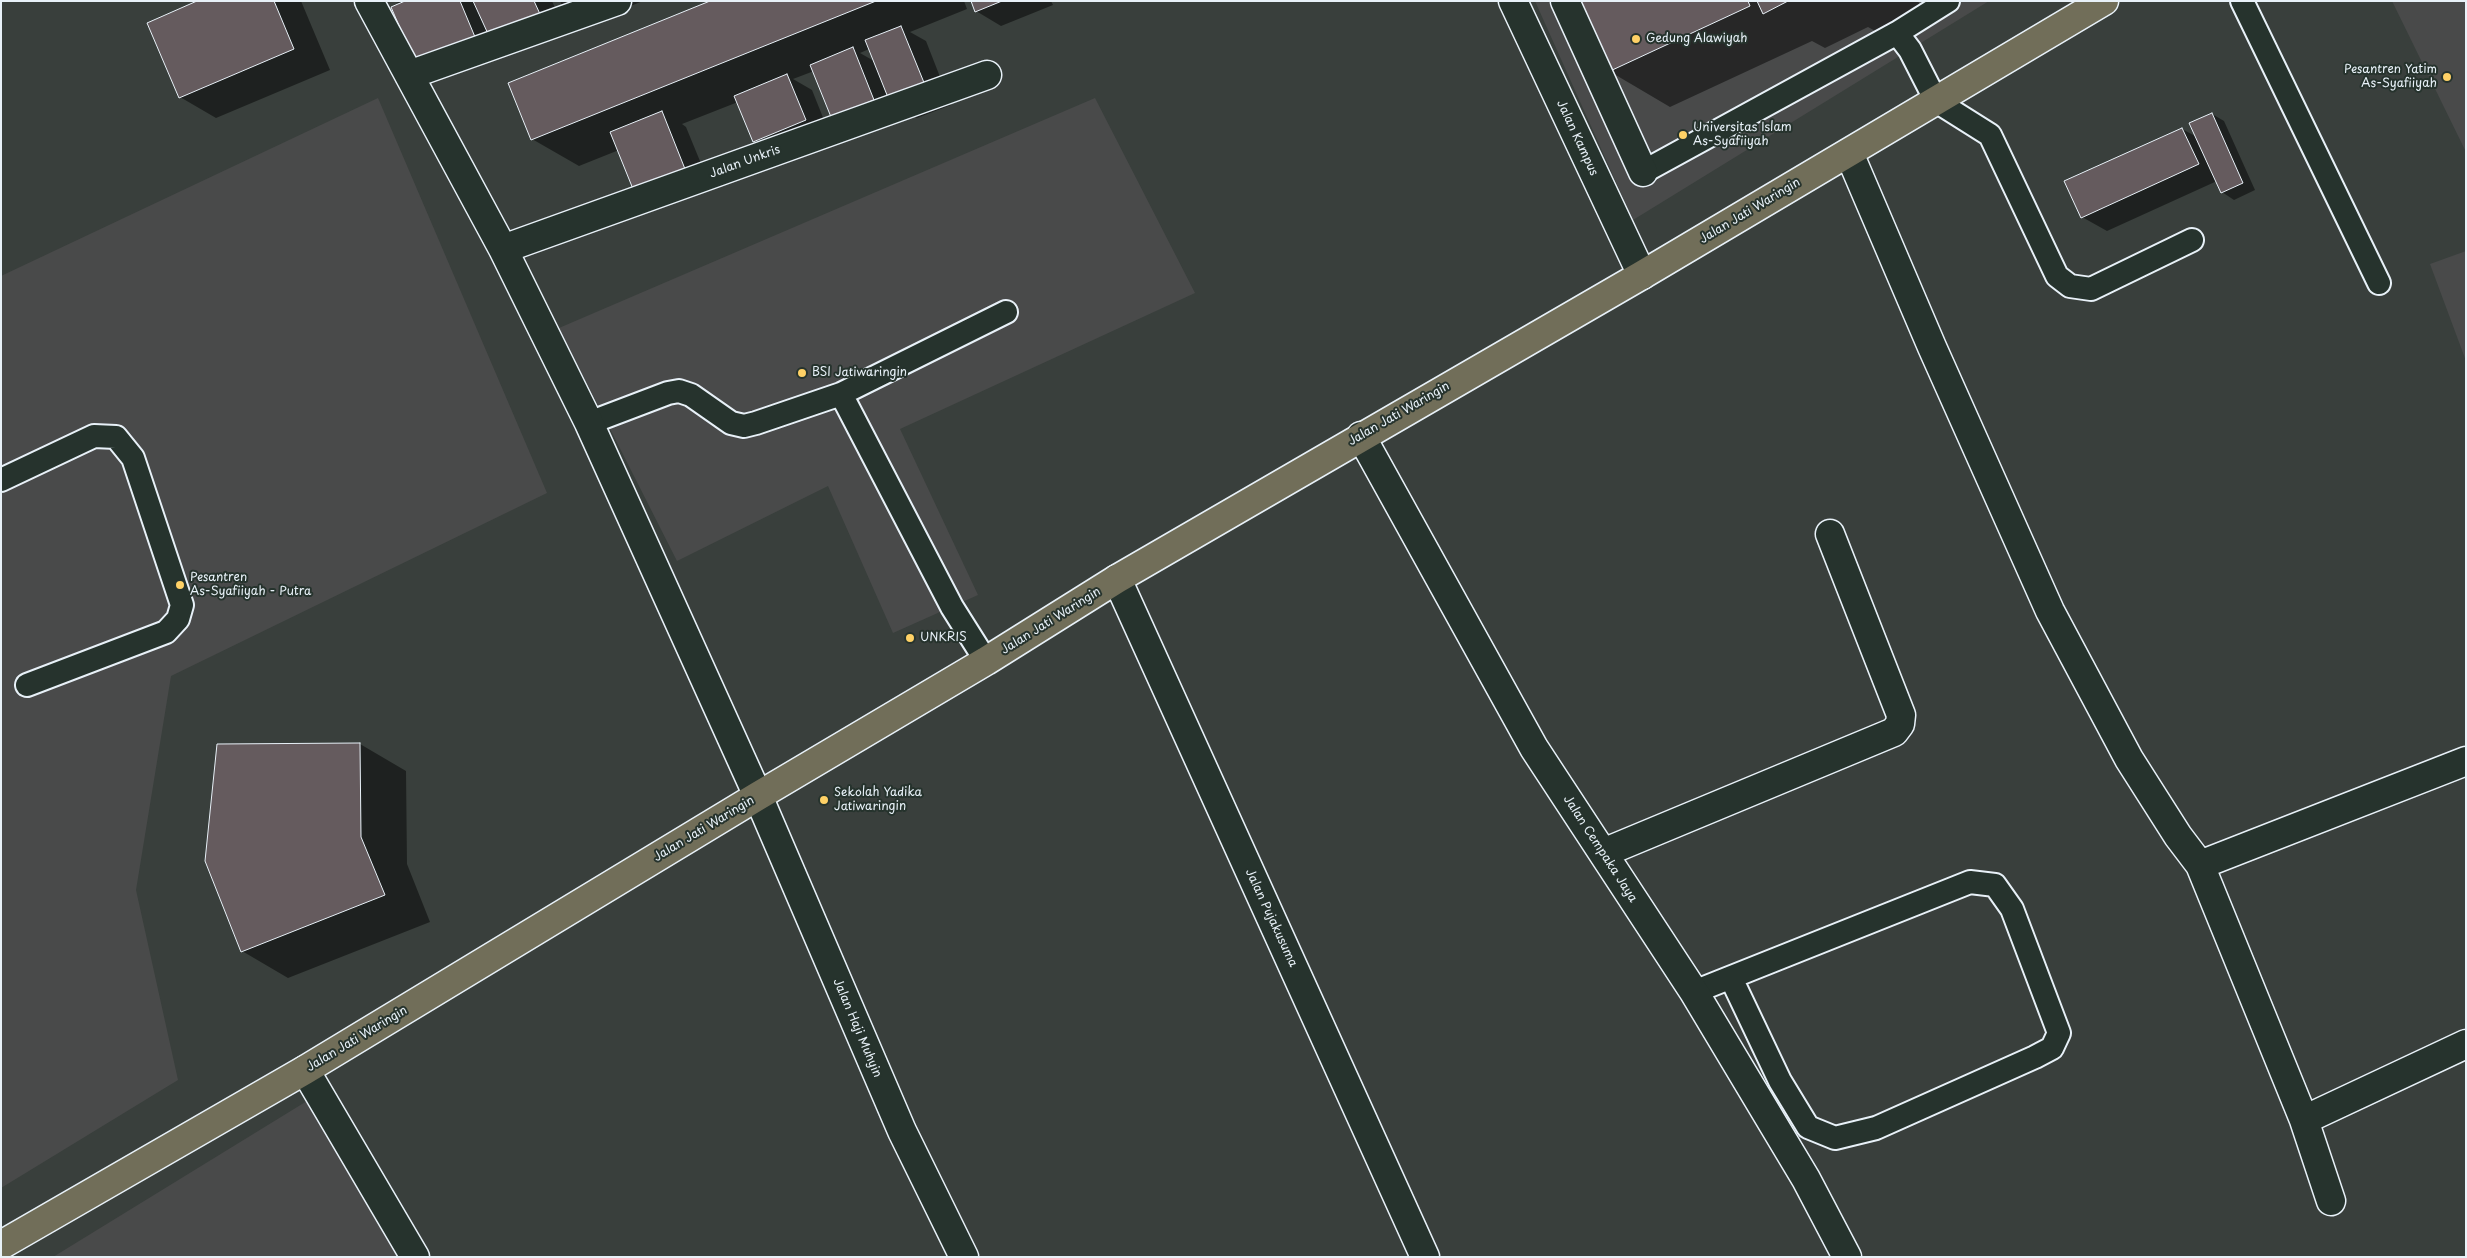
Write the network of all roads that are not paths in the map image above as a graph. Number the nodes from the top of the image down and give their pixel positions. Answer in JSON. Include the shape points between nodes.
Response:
{"nodes":[{"id":1,"x":369,"y":1,"type":"edge"},
{"id":2,"x":617,"y":1,"type":"edge"},
{"id":3,"x":1513,"y":1,"type":"edge"},
{"id":4,"x":1564,"y":1,"type":"edge"},
{"id":5,"x":1948,"y":1,"type":"edge"},
{"id":6,"x":2104,"y":1,"type":"edge"},
{"id":7,"x":2242,"y":1,"type":"edge"},
{"id":8,"x":1897,"y":33,"type":"junction"},
{"id":9,"x":409,"y":74,"type":"junction"},
{"id":10,"x":987,"y":75,"type":"dead end"},
{"id":11,"x":1936,"y":101,"type":"junction"},
{"id":12,"x":1849,"y":153,"type":"junction"},
{"id":13,"x":1643,"y":172,"type":"joint"},
{"id":14,"x":2192,"y":240,"type":"dead end"},
{"id":15,"x":503,"y":249,"type":"junction"},
{"id":16,"x":1642,"y":275,"type":"junction"},
{"id":17,"x":2379,"y":283,"type":"dead end"},
{"id":18,"x":1006,"y":312,"type":"dead end"},
{"id":19,"x":841,"y":394,"type":"junction"},
{"id":20,"x":589,"y":423,"type":"junction"},
{"id":21,"x":1361,"y":436,"type":"junction"},
{"id":22,"x":1,"y":480,"type":"edge"},
{"id":23,"x":1830,"y":534,"type":"dead end"},
{"id":24,"x":1117,"y":579,"type":"junction"},
{"id":25,"x":986,"y":661,"type":"junction"},
{"id":26,"x":27,"y":685,"type":"dead end"},
{"id":27,"x":2466,"y":761,"type":"edge"},
{"id":28,"x":758,"y":796,"type":"junction"},
{"id":29,"x":1603,"y":853,"type":"junction"},
{"id":30,"x":2200,"y":865,"type":"junction"},
{"id":31,"x":1731,"y":978,"type":"junction"},
{"id":32,"x":1694,"y":992,"type":"junction"},
{"id":33,"x":2466,"y":1044,"type":"edge"},
{"id":34,"x":305,"y":1070,"type":"junction"},
{"id":35,"x":2304,"y":1120,"type":"junction"},
{"id":36,"x":2331,"y":1200,"type":"dead end"},
{"id":37,"x":1,"y":1244,"type":"edge"},
{"id":38,"x":6,"y":1257,"type":"edge"},
{"id":39,"x":415,"y":1257,"type":"edge"},
{"id":40,"x":964,"y":1257,"type":"edge"},
{"id":41,"x":1425,"y":1257,"type":"edge"},
{"id":42,"x":1847,"y":1257,"type":"edge"}],
"edges":[{"from":1,"to":9,"type":"street","name":"Jalan Haji Muhyin"},
{"from":2,"to":9,"type":"street"},
{"from":3,"to":16,"type":"street","name":"Jalan Kampus"},
{"from":4,"to":13,"type":"street"},
{"from":5,"to":8,"type":"lane"},
{"from":6,"to":11,"type":"main road","name":"Jalan Jati Waringin"},
{"from":7,"to":17,"type":"lane"},
{"from":8,"to":11,"type":"lane","via":[[1910,50]]},
{"from":8,"to":13,"type":"lane"},
{"from":9,"to":15,"type":"street","name":"Jalan Haji Muhyin"},
{"from":10,"to":15,"type":"street","name":"Jalan Unkris"},
{"from":11,"to":12,"type":"main road","name":"Jalan Jati Waringin"},
{"from":11,"to":14,"type":"lane","via":[[1990,134],[2057,276],[2070,286],[2091,289]]},
{"from":12,"to":16,"type":"main road","name":"Jalan Jati Waringin"},
{"from":12,"to":30,"type":"street","via":[[2050,611],[2129,760]]},
{"from":15,"to":20,"type":"street","name":"Jalan Haji Muhyin"},
{"from":16,"to":21,"type":"main road","name":"Jalan Jati Waringin"},
{"from":18,"to":19,"type":"lane"},
{"from":19,"to":20,"type":"lane","via":[[744,426],[731,423],[691,395],[679,391]]},
{"from":19,"to":25,"type":"lane","via":[[952,607]]},
{"from":20,"to":28,"type":"street","name":"Jalan Haji Muhyin"},
{"from":21,"to":24,"type":"main road","name":"Jalan Jati Waringin"},
{"from":21,"to":29,"type":"street","name":"Jalan Cempaka Jaya","via":[[1534,748]]},
{"from":22,"to":26,"type":"lane","via":[[94,436],[116,437],[133,458],[182,605],[178,620],[166,632]]},
{"from":23,"to":29,"type":"street","via":[[1901,715],[1900,724],[1894,732]]},
{"from":24,"to":25,"type":"main road","name":"Jalan Jati Waringin"},
{"from":24,"to":41,"type":"street","name":"Jalan Pujakusuma"},
{"from":25,"to":28,"type":"main road","name":"Jalan Jati Waringin"},
{"from":27,"to":30,"type":"street"},
{"from":28,"to":34,"type":"main road","name":"Jalan Jati Waringin"},
{"from":28,"to":40,"type":"street","name":"Jalan Haji Muhyin","via":[[902,1131]]},
{"from":29,"to":32,"type":"street","name":"Jalan Cempaka Jaya"},
{"from":30,"to":35,"type":"street"},
{"from":31,"to":31,"type":"lane","via":[[1970,882],[1995,886],[2012,909],[2059,1033],[2052,1048],[2034,1057],[1876,1128],[1835,1138],[1808,1127],[1780,1081]]},
{"from":31,"to":32,"type":"lane"},
{"from":32,"to":42,"type":"street","name":"Jalan Cempaka Jaya","via":[[1806,1179]]},
{"from":33,"to":35,"type":"street"},
{"from":34,"to":37,"type":"main road","name":"Jalan Jati Waringin"},
{"from":34,"to":39,"type":"street"},
{"from":35,"to":36,"type":"street"},
{"from":37,"to":38,"type":"lane"}]}
